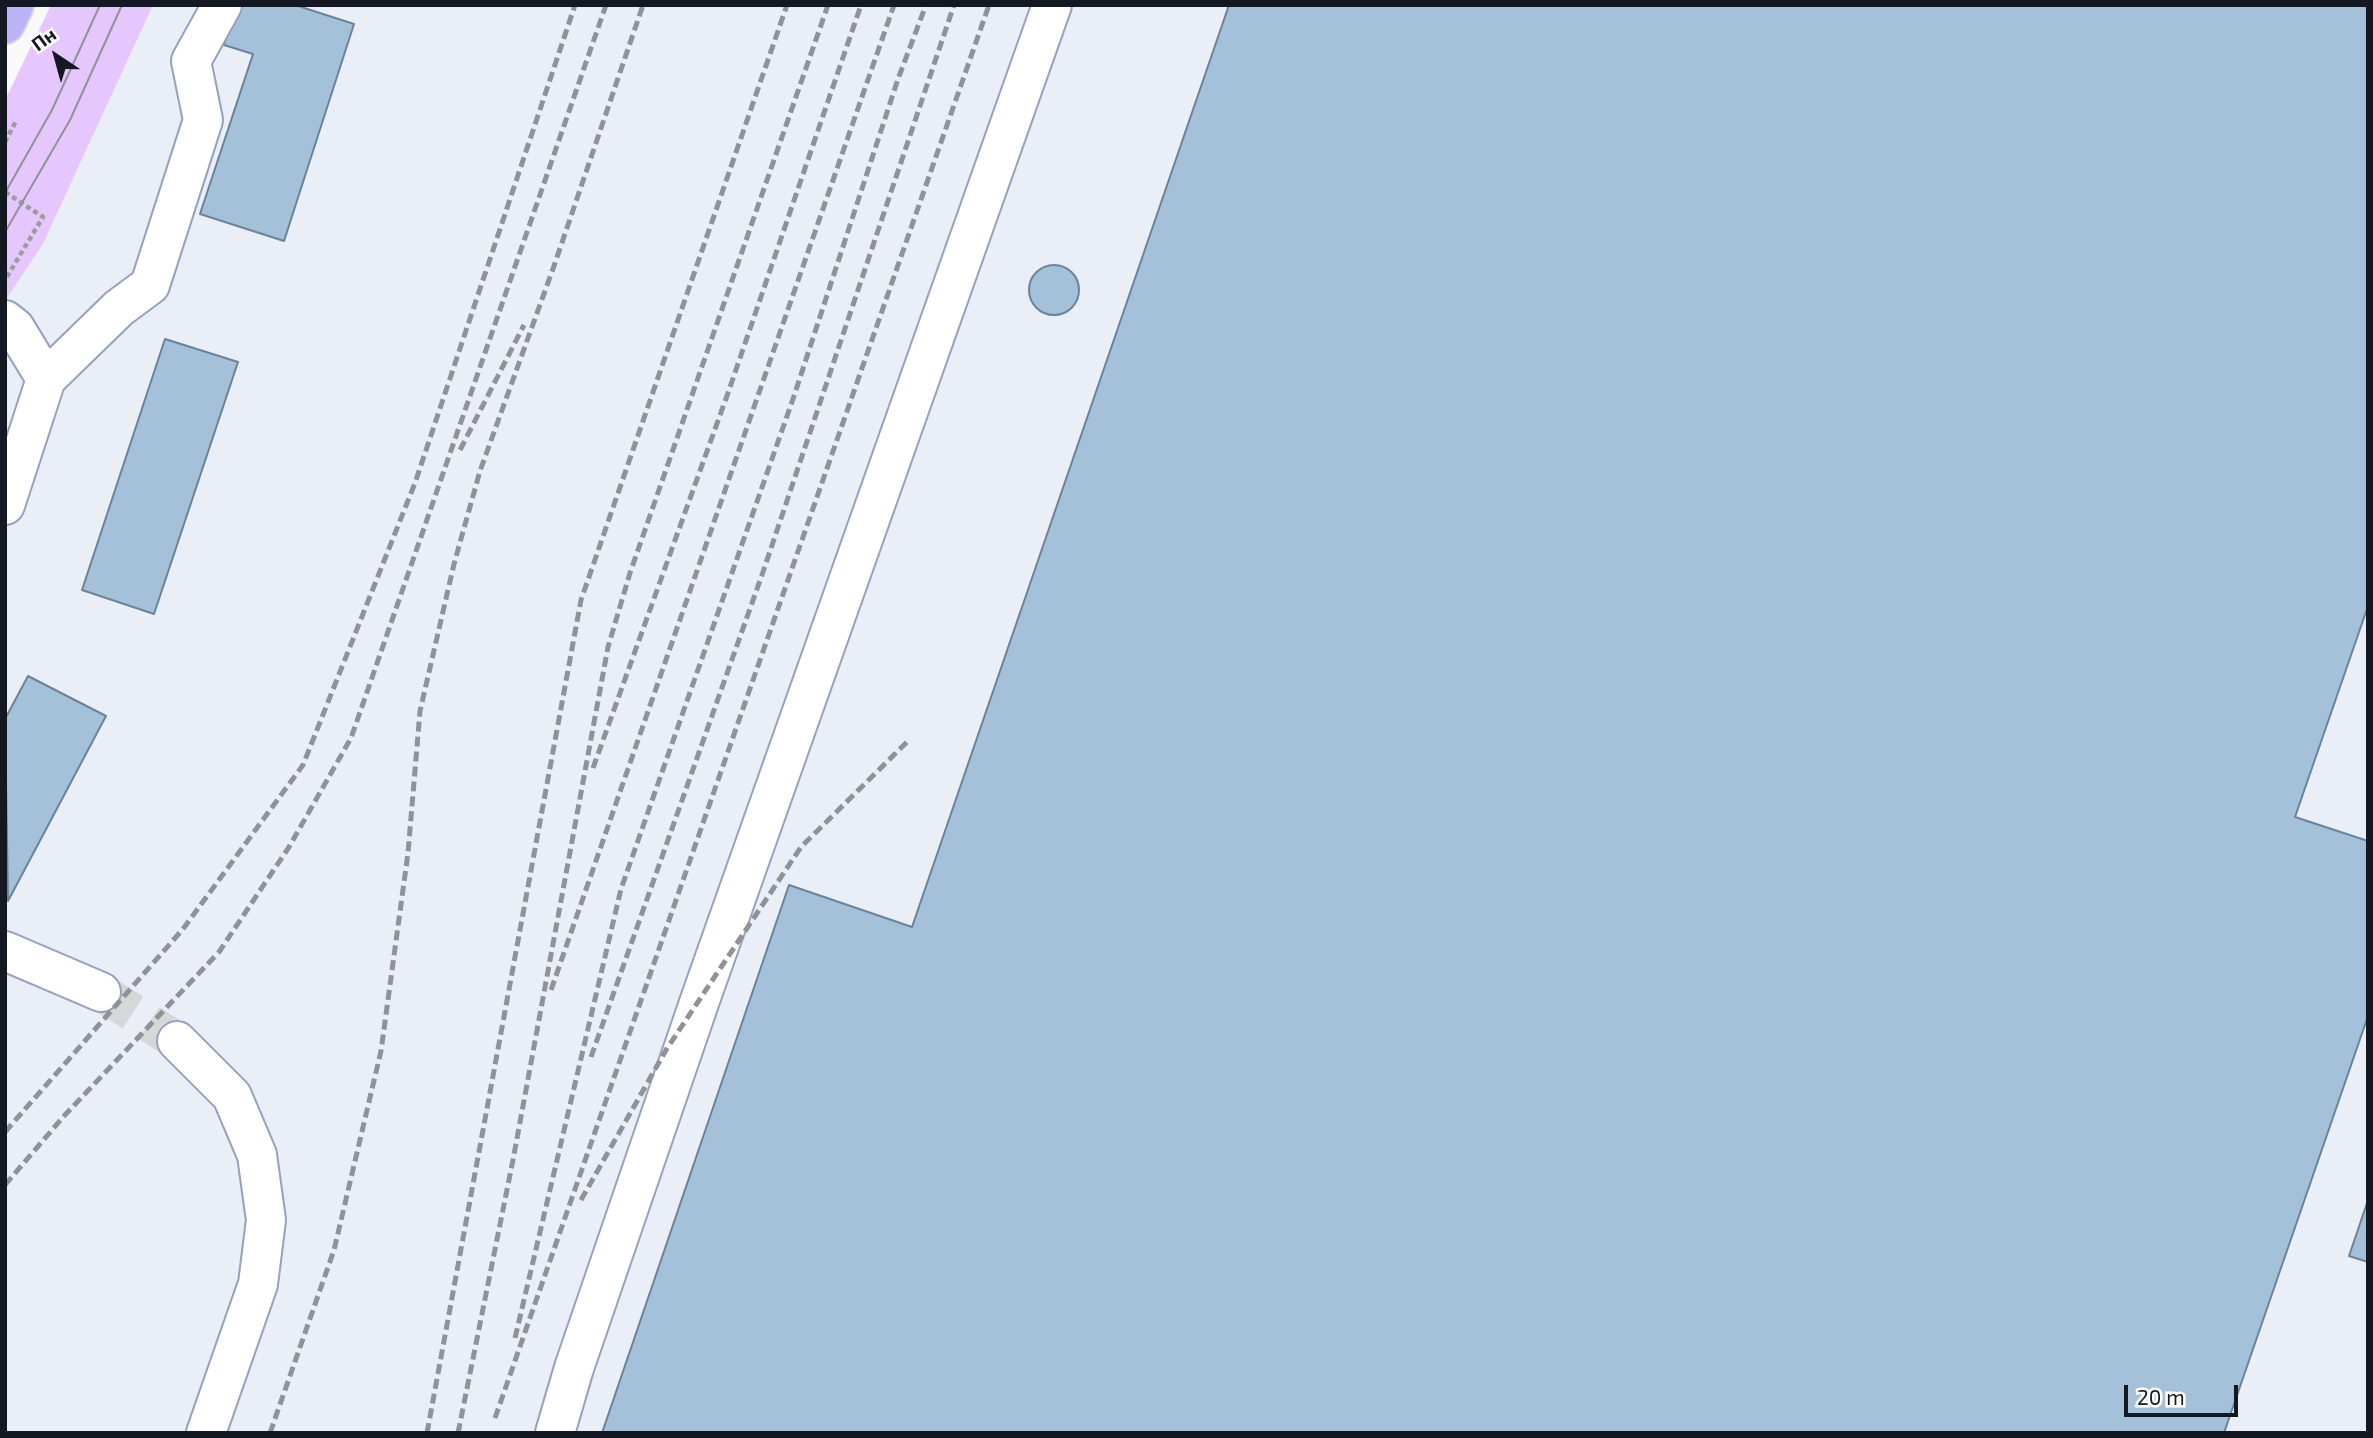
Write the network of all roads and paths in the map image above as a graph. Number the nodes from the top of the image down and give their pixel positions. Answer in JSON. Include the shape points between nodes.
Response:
{"nodes":[{"id":1,"x":14,"y":5,"type":"edge"},
{"id":2,"x":222,"y":5,"type":"edge"},
{"id":3,"x":1052,"y":5,"type":"edge"},
{"id":4,"x":5,"y":24,"type":"edge"},
{"id":5,"x":16,"y":121,"type":"dead end"},
{"id":6,"x":5,"y":142,"type":"edge"},
{"id":7,"x":5,"y":192,"type":"edge"},
{"id":8,"x":5,"y":280,"type":"edge"},
{"id":9,"x":5,"y":320,"type":"edge"},
{"id":10,"x":46,"y":379,"type":"junction"},
{"id":11,"x":5,"y":505,"type":"edge"},
{"id":12,"x":5,"y":951,"type":"edge"},
{"id":13,"x":101,"y":992,"type":"tunnel mouth"},
{"id":14,"x":177,"y":1041,"type":"tunnel mouth"},
{"id":15,"x":206,"y":1433,"type":"edge"},
{"id":16,"x":555,"y":1433,"type":"edge"}],
"edges":[{"from":1,"to":4,"type":"highway"},
{"from":2,"to":10,"type":"street","via":[[191,61],[203,120],[150,285]]},
{"from":3,"to":16,"type":"street","via":[[701,1000]]},
{"from":5,"to":6,"type":"path"},
{"from":7,"to":8,"type":"path","via":[[43,217]]},
{"from":9,"to":10,"type":"street","via":[[15,328]]},
{"from":10,"to":11,"type":"street"},
{"from":12,"to":13,"type":"street"},
{"from":14,"to":15,"type":"street","via":[[232,1096],[257,1155],[266,1220],[258,1284]]}]}
